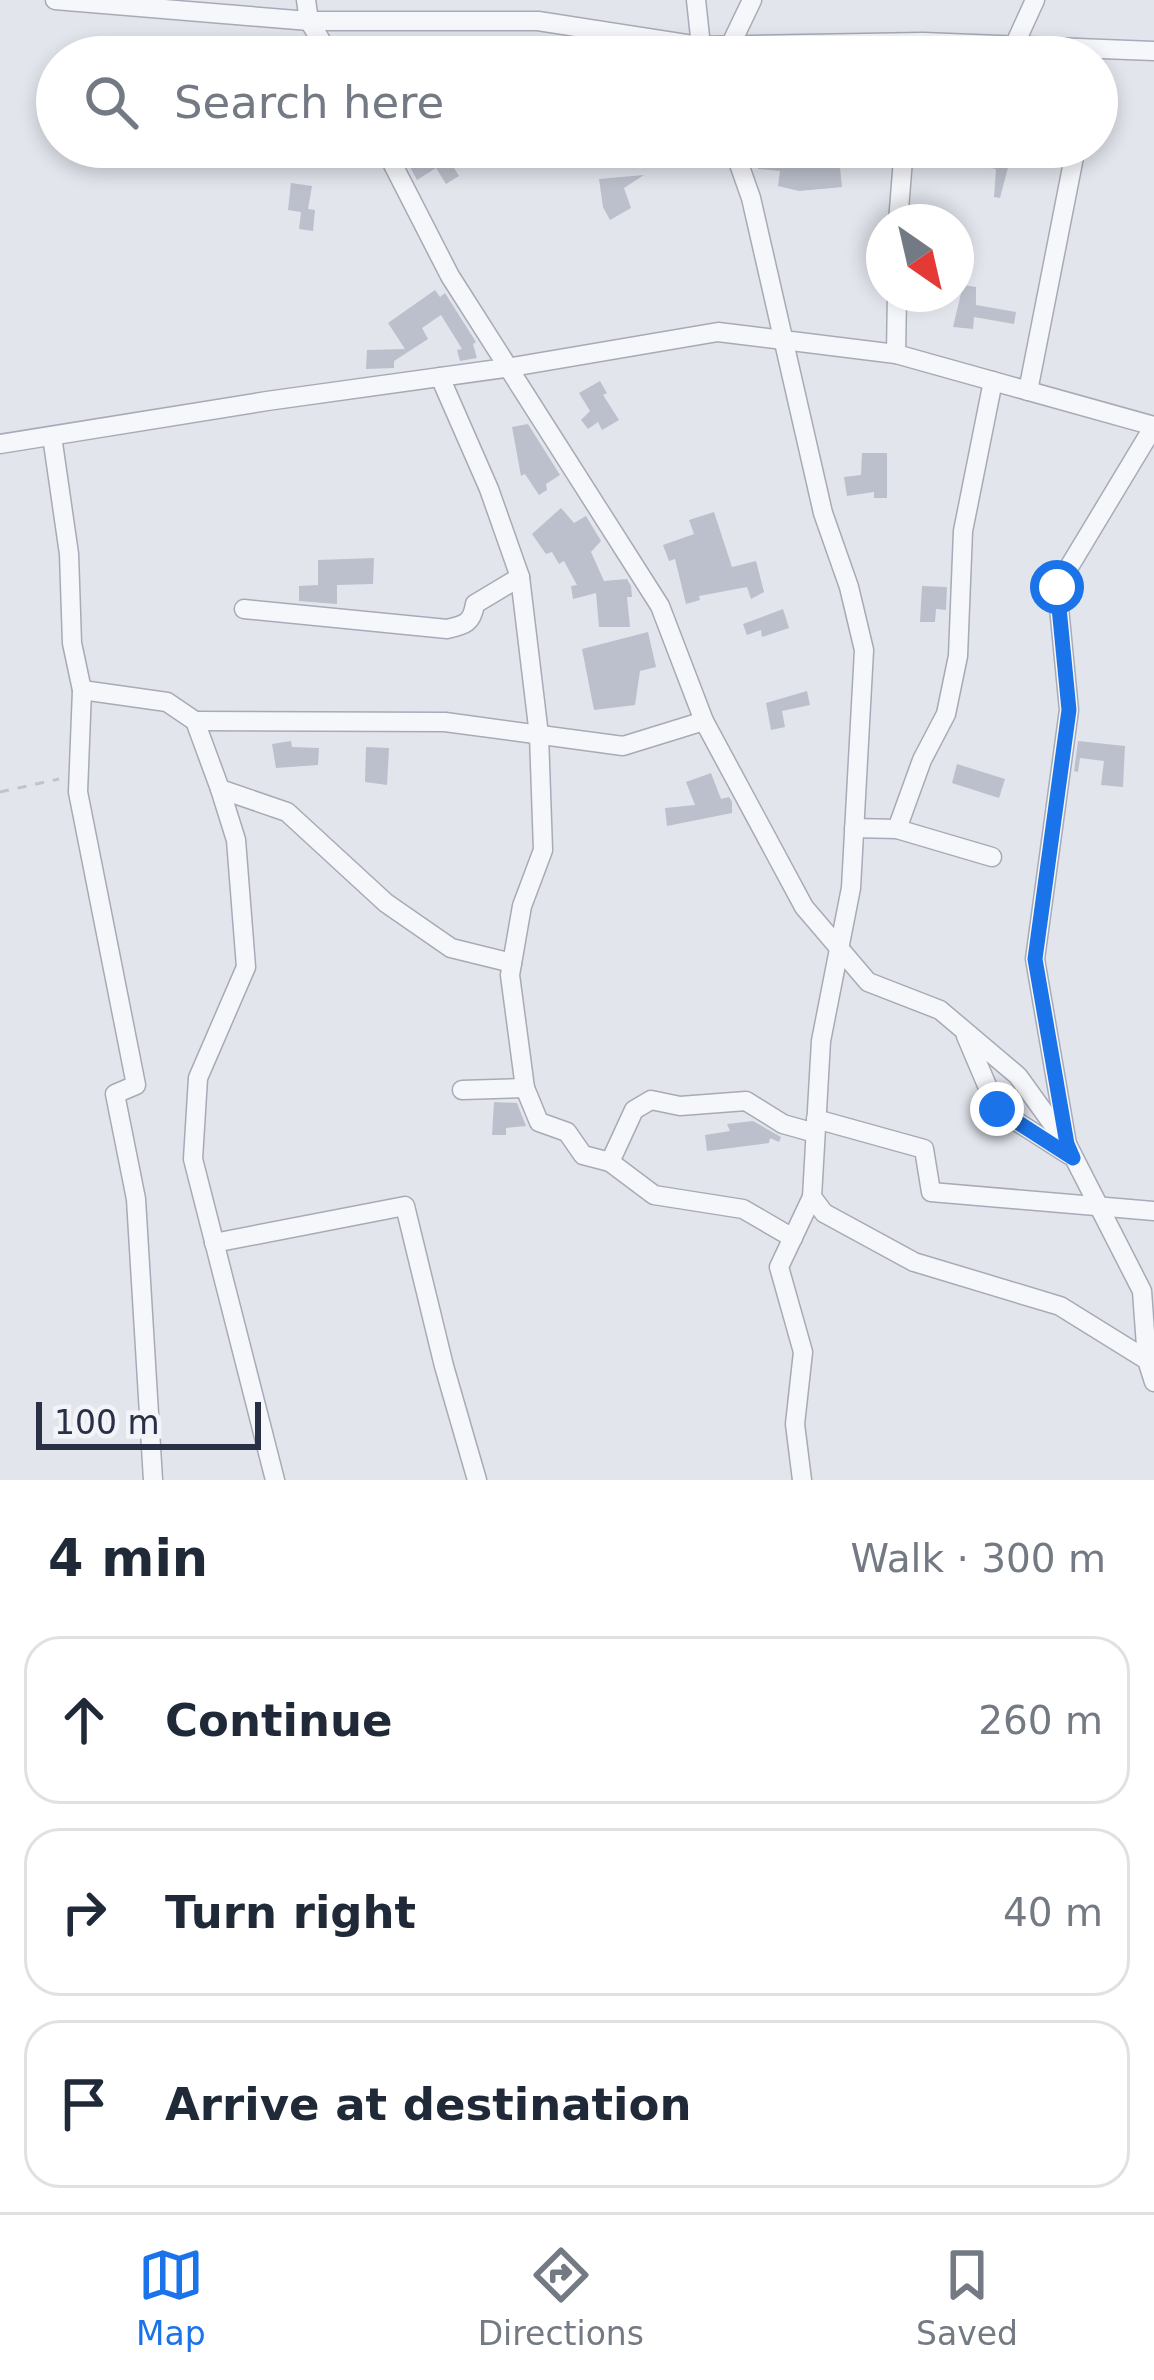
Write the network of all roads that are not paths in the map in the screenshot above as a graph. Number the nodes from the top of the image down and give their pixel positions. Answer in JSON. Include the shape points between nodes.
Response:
{"nodes":[{"id":1,"x":55,"y":0,"type":"edge"},
{"id":2,"x":306,"y":0,"type":"edge"},
{"id":3,"x":550,"y":0,"type":"edge"},
{"id":4,"x":696,"y":0,"type":"edge"},
{"id":5,"x":752,"y":0,"type":"edge"},
{"id":6,"x":1035,"y":0,"type":"edge"},
{"id":7,"x":153,"y":4,"type":"edge"},
{"id":8,"x":309,"y":21,"type":"junction"},
{"id":9,"x":538,"y":21,"type":"junction"},
{"id":10,"x":318,"y":36,"type":"edge"},
{"id":11,"x":616,"y":36,"type":"edge"},
{"id":12,"x":699,"y":36,"type":"edge"},
{"id":13,"x":735,"y":36,"type":"edge"},
{"id":14,"x":1019,"y":36,"type":"edge"},
{"id":15,"x":1118,"y":51,"type":"edge"},
{"id":16,"x":1154,"y":51,"type":"edge"},
{"id":17,"x":395,"y":168,"type":"edge"},
{"id":18,"x":740,"y":168,"type":"edge"},
{"id":19,"x":902,"y":168,"type":"edge"},
{"id":20,"x":1072,"y":168,"type":"edge"},
{"id":21,"x":899,"y":204,"type":"edge"},
{"id":22,"x":897,"y":312,"type":"edge"},
{"id":23,"x":783,"y":338,"type":"junction"},
{"id":24,"x":896,"y":354,"type":"junction"},
{"id":25,"x":512,"y":368,"type":"junction"},
{"id":26,"x":440,"y":377,"type":"junction"},
{"id":27,"x":993,"y":381,"type":"junction"},
{"id":28,"x":1028,"y":391,"type":"junction"},
{"id":29,"x":1154,"y":426,"type":"edge"},
{"id":30,"x":52,"y":436,"type":"junction"},
{"id":31,"x":0,"y":443,"type":"edge"},
{"id":32,"x":520,"y":577,"type":"junction"},
{"id":33,"x":244,"y":609,"type":"dead end"},
{"id":34,"x":82,"y":690,"type":"junction"},
{"id":35,"x":704,"y":721,"type":"junction"},
{"id":36,"x":195,"y":722,"type":"junction"},
{"id":37,"x":539,"y":735,"type":"junction"},
{"id":38,"x":220,"y":789,"type":"junction"},
{"id":39,"x":854,"y":828,"type":"junction"},
{"id":40,"x":897,"y":829,"type":"junction"},
{"id":41,"x":992,"y":857,"type":"dead end"},
{"id":42,"x":838,"y":944,"type":"junction"},
{"id":43,"x":512,"y":963,"type":"junction"},
{"id":44,"x":962,"y":1028,"type":"junction"},
{"id":45,"x":526,"y":1088,"type":"junction"},
{"id":46,"x":462,"y":1090,"type":"dead end"},
{"id":47,"x":816,"y":1126,"type":"junction"},
{"id":48,"x":1070,"y":1151,"type":"junction"},
{"id":49,"x":610,"y":1162,"type":"junction"},
{"id":50,"x":812,"y":1197,"type":"junction"},
{"id":51,"x":1097,"y":1209,"type":"junction"},
{"id":52,"x":1154,"y":1211,"type":"edge"},
{"id":53,"x":793,"y":1238,"type":"junction"},
{"id":54,"x":214,"y":1243,"type":"junction"},
{"id":55,"x":1147,"y":1360,"type":"junction"},
{"id":56,"x":1154,"y":1382,"type":"edge"},
{"id":57,"x":153,"y":1480,"type":"edge"},
{"id":58,"x":275,"y":1480,"type":"edge"},
{"id":59,"x":477,"y":1480,"type":"edge"},
{"id":60,"x":802,"y":1480,"type":"edge"}],
"edges":[{"from":1,"to":7,"type":"street"},
{"from":2,"to":8,"type":"street"},
{"from":3,"to":9,"type":"street"},
{"from":4,"to":12,"type":"street"},
{"from":5,"to":13,"type":"street"},
{"from":6,"to":14,"type":"street"},
{"from":7,"to":8,"type":"street"},
{"from":8,"to":9,"type":"street"},
{"from":8,"to":10,"type":"street"},
{"from":9,"to":11,"type":"street"},
{"from":15,"to":16,"type":"street"},
{"from":17,"to":25,"type":"street","via":[[451,276]]},
{"from":18,"to":23,"type":"street"},
{"from":19,"to":21,"type":"street"},
{"from":20,"to":28,"type":"street"},
{"from":22,"to":24,"type":"street"},
{"from":23,"to":24,"type":"street"},
{"from":23,"to":25,"type":"street","via":[[718,332]]},
{"from":23,"to":39,"type":"street","via":[[864,650]]},
{"from":24,"to":27,"type":"street"},
{"from":25,"to":26,"type":"street"},
{"from":25,"to":35,"type":"street","via":[[660,606]]},
{"from":26,"to":30,"type":"street"},
{"from":26,"to":32,"type":"street"},
{"from":27,"to":28,"type":"street"},
{"from":27,"to":40,"type":"street","via":[[963,531],[958,656],[946,714]]},
{"from":28,"to":29,"type":"street"},
{"from":29,"to":48,"type":"street","via":[[1057,587],[1069,710],[1035,959]]},
{"from":30,"to":31,"type":"street"},
{"from":30,"to":34,"type":"street"},
{"from":32,"to":33,"type":"street","via":[[475,604],[466,625],[446,629]]},
{"from":32,"to":37,"type":"street"},
{"from":34,"to":36,"type":"street","via":[[167,702]]},
{"from":34,"to":57,"type":"street","via":[[78,792],[136,1085],[115,1094],[136,1199]]},
{"from":35,"to":37,"type":"street","via":[[623,746]]},
{"from":35,"to":42,"type":"street","via":[[804,907]]},
{"from":36,"to":37,"type":"street","via":[[445,722]]},
{"from":36,"to":38,"type":"street"},
{"from":37,"to":43,"type":"street","via":[[544,850]]},
{"from":38,"to":43,"type":"street","via":[[286,812],[386,903],[451,948]]},
{"from":38,"to":54,"type":"street","via":[[236,840],[246,967],[198,1078],[193,1159]]},
{"from":39,"to":40,"type":"street"},
{"from":39,"to":42,"type":"street"},
{"from":40,"to":41,"type":"street"},
{"from":42,"to":44,"type":"street","via":[[868,982],[940,1010]]},
{"from":42,"to":47,"type":"street"},
{"from":43,"to":45,"type":"street"},
{"from":44,"to":48,"type":"street","via":[[1018,1076]]},
{"from":44,"to":48,"type":"street","via":[[997,1109]]},
{"from":45,"to":46,"type":"street"},
{"from":45,"to":49,"type":"street","via":[[539,1122],[568,1132],[583,1155]]},
{"from":47,"to":49,"type":"street","via":[[782,1124],[746,1101],[652,1100],[634,1110]]},
{"from":47,"to":50,"type":"street"},
{"from":47,"to":51,"type":"street","via":[[924,1149],[932,1192]]},
{"from":48,"to":51,"type":"street"},
{"from":49,"to":53,"type":"street","via":[[654,1196],[743,1209]]},
{"from":50,"to":53,"type":"street"},
{"from":50,"to":55,"type":"street","via":[[824,1213],[914,1262],[1060,1306]]},
{"from":51,"to":52,"type":"street"},
{"from":51,"to":55,"type":"street","via":[[1142,1291]]},
{"from":53,"to":60,"type":"street","via":[[779,1268],[803,1352],[795,1424]]},
{"from":54,"to":58,"type":"street"},
{"from":54,"to":59,"type":"street","via":[[405,1206]]},
{"from":55,"to":56,"type":"street"}]}
